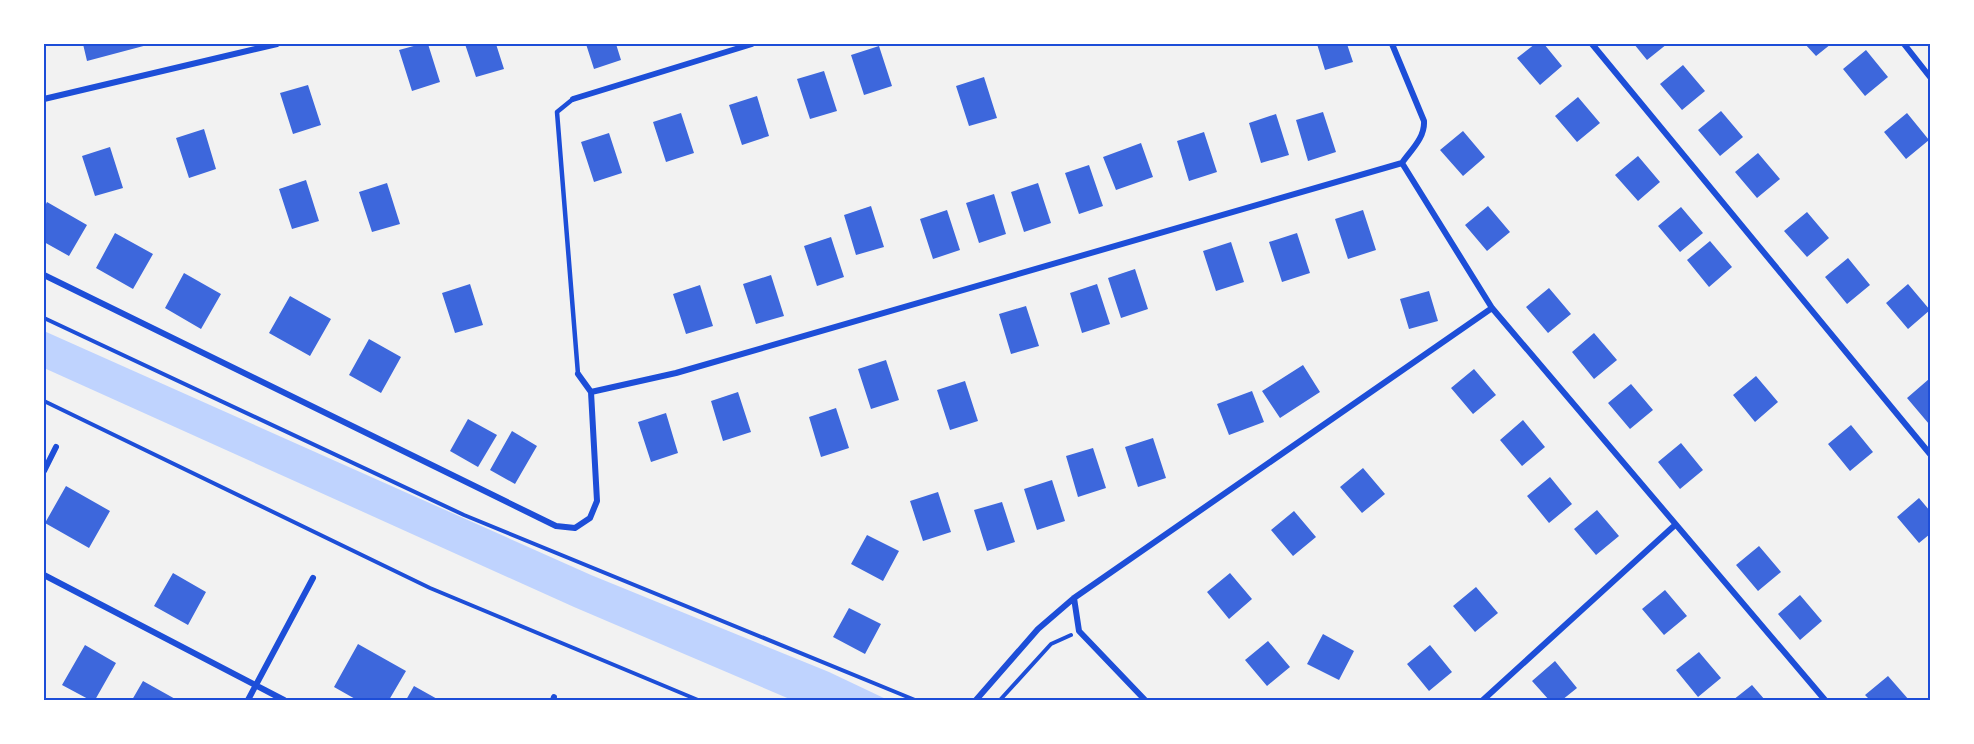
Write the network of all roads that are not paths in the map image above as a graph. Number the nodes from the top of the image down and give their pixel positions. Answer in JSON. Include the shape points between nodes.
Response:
{"nodes":[{"id":1,"x":277,"y":44,"type":"edge"},
{"id":2,"x":752,"y":44,"type":"edge"},
{"id":3,"x":1392,"y":44,"type":"edge"},
{"id":4,"x":1592,"y":44,"type":"edge"},
{"id":5,"x":1904,"y":44,"type":"edge"},
{"id":6,"x":1930,"y":77,"type":"edge"},
{"id":7,"x":44,"y":99,"type":"edge"},
{"id":8,"x":573,"y":99,"type":"joint"},
{"id":9,"x":1402,"y":163,"type":"junction"},
{"id":10,"x":44,"y":275,"type":"edge"},
{"id":11,"x":1491,"y":308,"type":"junction"},
{"id":12,"x":578,"y":374,"type":"joint"},
{"id":13,"x":591,"y":392,"type":"junction"},
{"id":14,"x":56,"y":447,"type":"dead end"},
{"id":15,"x":1930,"y":454,"type":"edge"},
{"id":16,"x":44,"y":471,"type":"edge"},
{"id":17,"x":1675,"y":525,"type":"junction"},
{"id":18,"x":44,"y":575,"type":"edge"},
{"id":19,"x":313,"y":578,"type":"dead end"},
{"id":20,"x":1074,"y":598,"type":"junction"},
{"id":21,"x":256,"y":686,"type":"junction"},
{"id":22,"x":248,"y":700,"type":"edge"},
{"id":23,"x":284,"y":700,"type":"edge"},
{"id":24,"x":976,"y":700,"type":"edge"},
{"id":25,"x":1145,"y":700,"type":"edge"},
{"id":26,"x":1483,"y":700,"type":"edge"},
{"id":27,"x":1825,"y":700,"type":"edge"}],
"edges":[{"from":1,"to":7,"type":"street"},
{"from":2,"to":8,"type":"street"},
{"from":3,"to":9,"type":"street","via":[[1425,121],[1425,130]]},
{"from":4,"to":15,"type":"street"},
{"from":5,"to":6,"type":"street"},
{"from":8,"to":12,"type":"lane","via":[[557,112]]},
{"from":9,"to":11,"type":"street"},
{"from":9,"to":13,"type":"street","via":[[675,373]]},
{"from":10,"to":13,"type":"street","via":[[556,526],[575,528],[590,518],[597,501]]},
{"from":11,"to":17,"type":"street"},
{"from":11,"to":20,"type":"street"},
{"from":12,"to":13,"type":"street"},
{"from":14,"to":16,"type":"street"},
{"from":17,"to":26,"type":"street"},
{"from":17,"to":27,"type":"street"},
{"from":18,"to":21,"type":"street"},
{"from":19,"to":21,"type":"street"},
{"from":20,"to":24,"type":"street","via":[[1038,629]]},
{"from":20,"to":25,"type":"street","via":[[1079,631]]},
{"from":21,"to":22,"type":"street"},
{"from":21,"to":23,"type":"street"}]}
